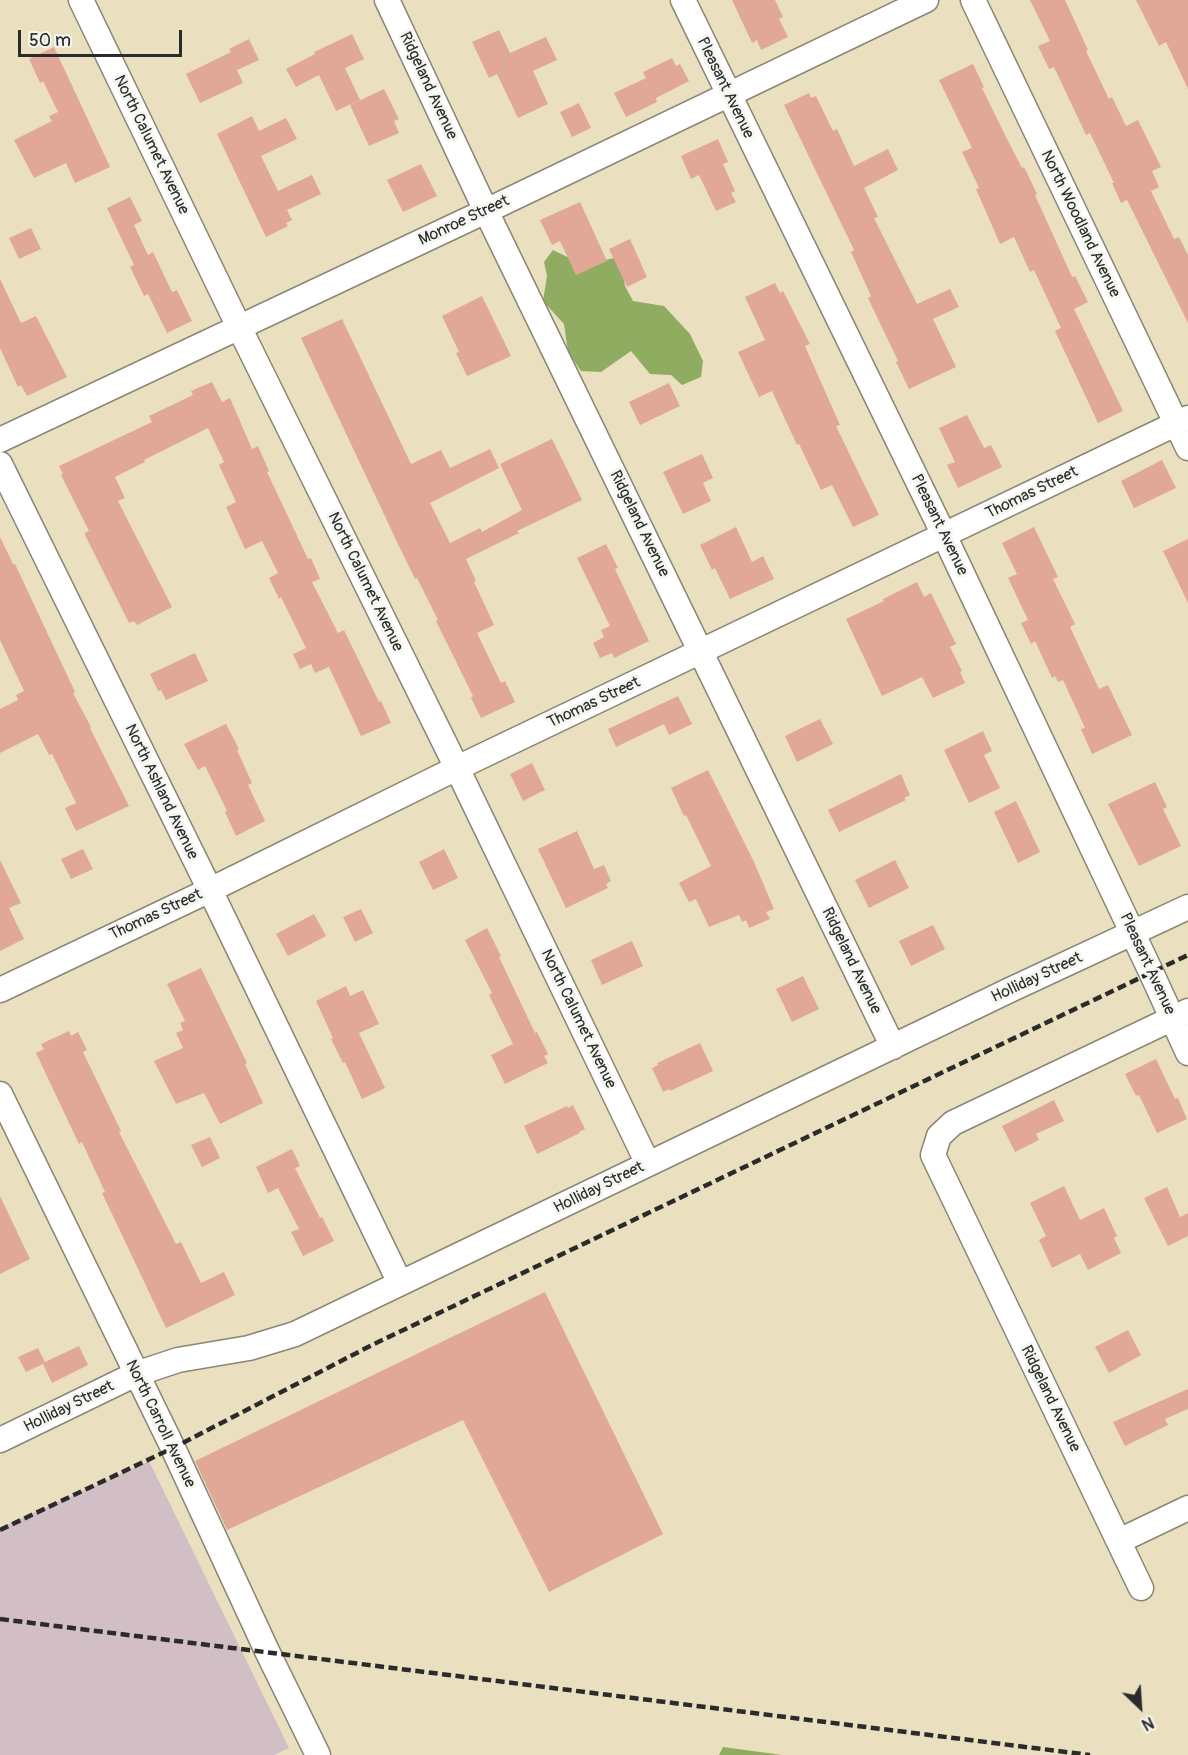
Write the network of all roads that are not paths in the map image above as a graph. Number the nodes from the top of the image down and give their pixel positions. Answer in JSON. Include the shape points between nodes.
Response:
{"nodes":[{"id":1,"x":81,"y":0,"type":"edge"},
{"id":2,"x":387,"y":0,"type":"edge"},
{"id":3,"x":683,"y":0,"type":"edge"},
{"id":4,"x":926,"y":0,"type":"edge"},
{"id":5,"x":973,"y":0,"type":"edge"},
{"id":6,"x":728,"y":95,"type":"junction"},
{"id":7,"x":486,"y":211,"type":"junction"},
{"id":8,"x":239,"y":327,"type":"junction"},
{"id":9,"x":1182,"y":421,"type":"edge"},
{"id":10,"x":0,"y":440,"type":"edge"},
{"id":11,"x":1188,"y":448,"type":"edge"},
{"id":12,"x":0,"y":464,"type":"edge"},
{"id":13,"x":944,"y":535,"type":"junction"},
{"id":14,"x":701,"y":652,"type":"junction"},
{"id":15,"x":457,"y":768,"type":"junction"},
{"id":16,"x":210,"y":890,"type":"junction"},
{"id":17,"x":1188,"y":907,"type":"edge"},
{"id":18,"x":1133,"y":933,"type":"junction"},
{"id":19,"x":0,"y":990,"type":"edge"},
{"id":20,"x":1180,"y":1015,"type":"edge"},
{"id":21,"x":893,"y":1047,"type":"junction"},
{"id":22,"x":1188,"y":1053,"type":"edge"},
{"id":23,"x":0,"y":1094,"type":"edge"},
{"id":24,"x":648,"y":1164,"type":"junction"},
{"id":25,"x":400,"y":1283,"type":"junction"},
{"id":26,"x":136,"y":1374,"type":"junction"},
{"id":27,"x":0,"y":1440,"type":"edge"},
{"id":28,"x":1188,"y":1508,"type":"edge"},
{"id":29,"x":1119,"y":1542,"type":"junction"},
{"id":30,"x":1141,"y":1588,"type":"dead end"},
{"id":31,"x":314,"y":1754,"type":"edge"}],
"edges":[{"from":1,"to":8,"type":"street","name":"North Calumet Avenue"},
{"from":2,"to":7,"type":"street","name":"Ridgeland Avenue"},
{"from":3,"to":6,"type":"street","name":"Pleasant Avenue"},
{"from":4,"to":6,"type":"street","name":"Monroe Street"},
{"from":5,"to":9,"type":"street","name":"North Woodland Avenue"},
{"from":6,"to":7,"type":"street","name":"Monroe Street"},
{"from":6,"to":13,"type":"street","name":"Pleasant Avenue"},
{"from":7,"to":8,"type":"street","name":"Monroe Street"},
{"from":7,"to":14,"type":"street","name":"Ridgeland Avenue"},
{"from":8,"to":10,"type":"street","name":"Monroe Street"},
{"from":8,"to":15,"type":"street","name":"North Calumet Avenue"},
{"from":9,"to":11,"type":"street","name":"North Woodland Avenue"},
{"from":9,"to":13,"type":"street","name":"Thomas Street"},
{"from":12,"to":16,"type":"street","name":"North Ashland Avenue"},
{"from":13,"to":14,"type":"street","name":"Thomas Street"},
{"from":13,"to":18,"type":"street","name":"Pleasant Avenue"},
{"from":14,"to":15,"type":"street","name":"Thomas Street"},
{"from":14,"to":21,"type":"street","name":"Ridgeland Avenue"},
{"from":15,"to":16,"type":"street","name":"Thomas Street"},
{"from":15,"to":24,"type":"street","name":"North Calumet Avenue"},
{"from":16,"to":19,"type":"street","name":"Thomas Street"},
{"from":16,"to":25,"type":"street","name":"North Ashland Avenue"},
{"from":17,"to":18,"type":"street","name":"Holliday Street"},
{"from":18,"to":20,"type":"street","name":"Pleasant Avenue"},
{"from":18,"to":21,"type":"street","name":"Holliday Street"},
{"from":20,"to":22,"type":"street","name":"Pleasant Avenue"},
{"from":20,"to":29,"type":"street","name":"Ridgeland Avenue","via":[[953,1123],[939,1136],[933,1155]]},
{"from":21,"to":24,"type":"street","name":"Holliday Street"},
{"from":23,"to":26,"type":"street","name":"North Carroll Avenue"},
{"from":24,"to":25,"type":"street","name":"Holliday Street"},
{"from":25,"to":26,"type":"street","name":"Holliday Street","via":[[295,1334],[249,1348],[178,1360]]},
{"from":26,"to":27,"type":"street","name":"Holliday Street"},
{"from":26,"to":31,"type":"street","name":"North Carroll Avenue"},
{"from":28,"to":29,"type":"street"},
{"from":29,"to":30,"type":"street","name":"Ridgeland Avenue"}]}
